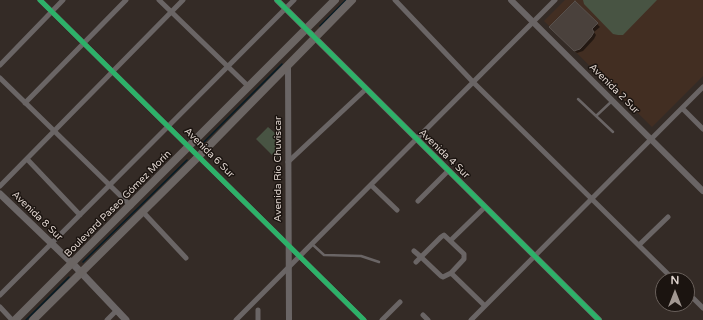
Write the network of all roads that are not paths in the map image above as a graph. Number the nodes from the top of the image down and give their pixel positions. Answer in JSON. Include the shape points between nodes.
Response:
{"nodes":[{"id":1,"x":40,"y":0,"type":"edge"},
{"id":2,"x":63,"y":0,"type":"edge"},
{"id":3,"x":126,"y":0,"type":"edge"},
{"id":4,"x":159,"y":0,"type":"edge"},
{"id":5,"x":183,"y":0,"type":"edge"},
{"id":6,"x":277,"y":0,"type":"edge"},
{"id":7,"x":294,"y":0,"type":"edge"},
{"id":8,"x":335,"y":0,"type":"edge"},
{"id":9,"x":352,"y":0,"type":"edge"},
{"id":10,"x":395,"y":0,"type":"edge"},
{"id":11,"x":511,"y":0,"type":"edge"},
{"id":12,"x":555,"y":0,"type":"edge"},
{"id":13,"x":285,"y":9,"type":"junction"},
{"id":14,"x":51,"y":11,"type":"junction"},
{"id":15,"x":171,"y":12,"type":"junction"},
{"id":16,"x":533,"y":22,"type":"junction"},
{"id":17,"x":307,"y":29,"type":"junction"},
{"id":18,"x":315,"y":38,"type":"junction"},
{"id":19,"x":84,"y":43,"type":"junction"},
{"id":20,"x":293,"y":43,"type":"junction"},
{"id":21,"x":0,"y":65,"type":"edge"},
{"id":22,"x":288,"y":66,"type":"junction"},
{"id":23,"x":228,"y":67,"type":"junction"},
{"id":24,"x":114,"y":72,"type":"junction"},
{"id":25,"x":0,"y":78,"type":"edge"},
{"id":26,"x":474,"y":82,"type":"junction"},
{"id":27,"x":249,"y":87,"type":"junction"},
{"id":28,"x":703,"y":87,"type":"edge"},
{"id":29,"x":366,"y":89,"type":"junction"},
{"id":30,"x":578,"y":99,"type":"dead end"},
{"id":31,"x":612,"y":100,"type":"junction"},
{"id":32,"x":26,"y":102,"type":"junction"},
{"id":33,"x":682,"y":108,"type":"junction"},
{"id":34,"x":596,"y":116,"type":"junction"},
{"id":35,"x":169,"y":126,"type":"junction"},
{"id":36,"x":703,"y":129,"type":"edge"},
{"id":37,"x":54,"y":130,"type":"junction"},
{"id":38,"x":613,"y":132,"type":"dead end"},
{"id":39,"x":651,"y":139,"type":"junction"},
{"id":40,"x":416,"y":140,"type":"junction"},
{"id":41,"x":189,"y":147,"type":"junction"},
{"id":42,"x":199,"y":156,"type":"junction"},
{"id":43,"x":27,"y":159,"type":"junction"},
{"id":44,"x":288,"y":162,"type":"junction"},
{"id":45,"x":448,"y":171,"type":"junction"},
{"id":46,"x":110,"y":185,"type":"junction"},
{"id":47,"x":371,"y":185,"type":"junction"},
{"id":48,"x":0,"y":186,"type":"edge"},
{"id":49,"x":703,"y":191,"type":"edge"},
{"id":50,"x":0,"y":194,"type":"edge"},
{"id":51,"x":592,"y":199,"type":"junction"},
{"id":52,"x":418,"y":201,"type":"dead end"},
{"id":53,"x":131,"y":206,"type":"junction"},
{"id":54,"x":485,"y":207,"type":"junction"},
{"id":55,"x":397,"y":210,"type":"dead end"},
{"id":56,"x":143,"y":212,"type":"junction"},
{"id":57,"x":80,"y":215,"type":"junction"},
{"id":58,"x":668,"y":217,"type":"dead end"},
{"id":59,"x":451,"y":240,"type":"junction"},
{"id":60,"x":51,"y":244,"type":"junction"},
{"id":61,"x":312,"y":244,"type":"junction"},
{"id":62,"x":289,"y":245,"type":"junction"},
{"id":63,"x":639,"y":245,"type":"junction"},
{"id":64,"x":414,"y":251,"type":"dead end"},
{"id":65,"x":300,"y":256,"type":"junction"},
{"id":66,"x":535,"y":256,"type":"junction"},
{"id":67,"x":421,"y":257,"type":"junction"},
{"id":68,"x":186,"y":258,"type":"dead end"},
{"id":69,"x":379,"y":262,"type":"dead end"},
{"id":70,"x":416,"y":262,"type":"dead end"},
{"id":71,"x":72,"y":264,"type":"junction"},
{"id":72,"x":289,"y":267,"type":"junction"},
{"id":73,"x":666,"y":272,"type":"edge"},
{"id":74,"x":81,"y":273,"type":"junction"},
{"id":75,"x":451,"y":273,"type":"junction"},
{"id":76,"x":0,"y":296,"type":"edge"},
{"id":77,"x":695,"y":300,"type":"edge"},
{"id":78,"x":400,"y":302,"type":"dead end"},
{"id":79,"x":485,"y":306,"type":"junction"},
{"id":80,"x":0,"y":307,"type":"edge"},
{"id":81,"x":703,"y":308,"type":"edge"},
{"id":82,"x":117,"y":310,"type":"junction"},
{"id":83,"x":258,"y":310,"type":"dead end"},
{"id":84,"x":423,"y":315,"type":"dead end"},
{"id":85,"x":14,"y":320,"type":"edge"},
{"id":86,"x":33,"y":320,"type":"edge"},
{"id":87,"x":107,"y":320,"type":"edge"},
{"id":88,"x":126,"y":320,"type":"edge"},
{"id":89,"x":236,"y":320,"type":"edge"},
{"id":90,"x":258,"y":320,"type":"edge"},
{"id":91,"x":289,"y":320,"type":"edge"},
{"id":92,"x":364,"y":320,"type":"edge"},
{"id":93,"x":382,"y":320,"type":"edge"},
{"id":94,"x":428,"y":320,"type":"edge"},
{"id":95,"x":471,"y":320,"type":"edge"},
{"id":96,"x":599,"y":320,"type":"edge"}],
"edges":[{"from":1,"to":14,"type":"street","name":"Avenida 6 Sur"},
{"from":2,"to":14,"type":"street"},
{"from":3,"to":19,"type":"street"},
{"from":4,"to":15,"type":"street"},
{"from":5,"to":15,"type":"street"},
{"from":6,"to":13,"type":"street","name":"Avenida 4 Sur"},
{"from":7,"to":13,"type":"street"},
{"from":8,"to":17,"type":"main road","name":"Boulevard Paseo Gómez Morín"},
{"from":9,"to":18,"type":"main road"},
{"from":10,"to":26,"type":"street"},
{"from":11,"to":16,"type":"street","name":"Avenida 2 Sur"},
{"from":12,"to":16,"type":"street"},
{"from":13,"to":17,"type":"street","name":"Avenida 4 Sur"},
{"from":13,"to":23,"type":"street"},
{"from":14,"to":19,"type":"street","name":"Avenida 6 Sur"},
{"from":14,"to":21,"type":"street"},
{"from":15,"to":23,"type":"street"},
{"from":15,"to":24,"type":"street"},
{"from":16,"to":26,"type":"street"},
{"from":16,"to":31,"type":"street","name":"Avenida 2 Sur"},
{"from":17,"to":18,"type":"street","name":"Avenida 4 Sur"},
{"from":17,"to":20,"type":"main road","name":"Boulevard Paseo Gómez Morín"},
{"from":18,"to":22,"type":"main road"},
{"from":18,"to":29,"type":"street","name":"Avenida 4 Sur"},
{"from":19,"to":24,"type":"street","name":"Avenida 6 Sur"},
{"from":19,"to":32,"type":"street"},
{"from":20,"to":22,"type":"main road"},
{"from":20,"to":27,"type":"main road","name":"Boulevard Paseo Gómez Morín"},
{"from":22,"to":42,"type":"main road"},
{"from":22,"to":44,"type":"street","name":"Avenida Río Chuviscar"},
{"from":23,"to":27,"type":"street"},
{"from":23,"to":35,"type":"street"},
{"from":24,"to":35,"type":"street","name":"Avenida 6 Sur"},
{"from":24,"to":37,"type":"street"},
{"from":25,"to":32,"type":"street"},
{"from":26,"to":40,"type":"street"},
{"from":26,"to":51,"type":"street"},
{"from":27,"to":41,"type":"main road","name":"Boulevard Paseo Gómez Morín"},
{"from":28,"to":33,"type":"street"},
{"from":29,"to":40,"type":"street","name":"Avenida 4 Sur"},
{"from":29,"to":44,"type":"street"},
{"from":30,"to":34,"type":"lane"},
{"from":31,"to":34,"type":"lane"},
{"from":31,"to":39,"type":"street","name":"Avenida 2 Sur"},
{"from":32,"to":37,"type":"street"},
{"from":33,"to":36,"type":"street"},
{"from":33,"to":39,"type":"street"},
{"from":34,"to":38,"type":"lane"},
{"from":35,"to":41,"type":"street","name":"Avenida 6 Sur"},
{"from":35,"to":46,"type":"street"},
{"from":37,"to":43,"type":"street"},
{"from":37,"to":46,"type":"street"},
{"from":39,"to":49,"type":"street","name":"Avenida 2 Sur"},
{"from":39,"to":51,"type":"street"},
{"from":40,"to":45,"type":"street","name":"Avenida 4 Sur"},
{"from":40,"to":47,"type":"street"},
{"from":41,"to":42,"type":"street","name":"Avenida 6 Sur"},
{"from":41,"to":53,"type":"main road","name":"Boulevard Paseo Gómez Morín"},
{"from":42,"to":56,"type":"main road"},
{"from":42,"to":62,"type":"street","name":"Avenida 6 Sur"},
{"from":43,"to":48,"type":"street"},
{"from":43,"to":57,"type":"street"},
{"from":44,"to":62,"type":"street","name":"Avenida Río Chuviscar"},
{"from":45,"to":52,"type":"street"},
{"from":45,"to":54,"type":"street","name":"Avenida 4 Sur"},
{"from":46,"to":53,"type":"street"},
{"from":46,"to":57,"type":"street"},
{"from":47,"to":55,"type":"street"},
{"from":47,"to":61,"type":"street"},
{"from":50,"to":60,"type":"main road","name":"Avenida 8 Sur"},
{"from":51,"to":63,"type":"street"},
{"from":51,"to":66,"type":"street"},
{"from":53,"to":71,"type":"main road","name":"Boulevard Paseo Gómez Morín"},
{"from":54,"to":59,"type":"street"},
{"from":54,"to":66,"type":"street","name":"Avenida 4 Sur"},
{"from":56,"to":68,"type":"street"},
{"from":56,"to":74,"type":"main road"},
{"from":57,"to":60,"type":"street"},
{"from":58,"to":63,"type":"street"},
{"from":59,"to":67,"type":"street","via":[[444,236]]},
{"from":59,"to":75,"type":"street","via":[[464,252],[464,256]]},
{"from":60,"to":71,"type":"main road","name":"Avenida 8 Sur"},
{"from":60,"to":76,"type":"street"},
{"from":61,"to":65,"type":"street"},
{"from":61,"to":69,"type":"lane","via":[[324,255],[361,256]]},
{"from":62,"to":65,"type":"street","name":"Avenida 6 Sur"},
{"from":62,"to":72,"type":"street","name":"Avenida Río Chuviscar"},
{"from":63,"to":73,"type":"street"},
{"from":64,"to":67,"type":"street"},
{"from":65,"to":72,"type":"street"},
{"from":65,"to":92,"type":"street","name":"Avenida 6 Sur"},
{"from":66,"to":79,"type":"street"},
{"from":66,"to":96,"type":"street","name":"Avenida 4 Sur"},
{"from":67,"to":70,"type":"street"},
{"from":67,"to":75,"type":"street","via":[[443,277]]},
{"from":71,"to":74,"type":"main road","name":"Avenida 8 Sur"},
{"from":71,"to":85,"type":"main road","name":"Boulevard Paseo Gómez Morín"},
{"from":72,"to":89,"type":"street"},
{"from":72,"to":91,"type":"street","name":"Avenida Río Chuviscar"},
{"from":74,"to":82,"type":"main road","name":"Avenida 8 Sur"},
{"from":74,"to":86,"type":"main road"},
{"from":75,"to":79,"type":"street"},
{"from":77,"to":81,"type":"street"},
{"from":78,"to":93,"type":"street"},
{"from":79,"to":95,"type":"street"},
{"from":80,"to":85,"type":"street"},
{"from":82,"to":87,"type":"street"},
{"from":82,"to":88,"type":"main road","name":"Avenida 8 Sur"},
{"from":83,"to":90,"type":"street"},
{"from":84,"to":94,"type":"street"}]}
